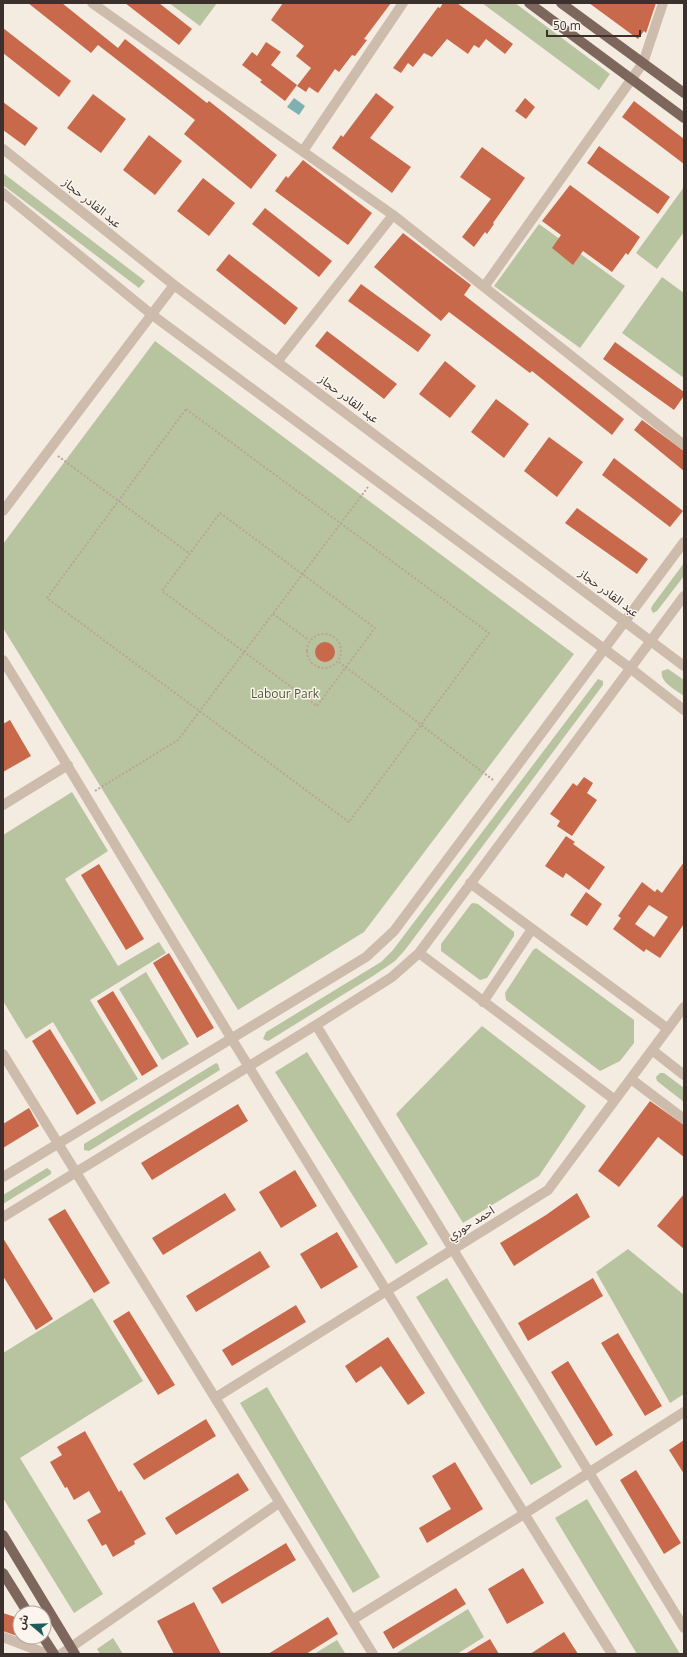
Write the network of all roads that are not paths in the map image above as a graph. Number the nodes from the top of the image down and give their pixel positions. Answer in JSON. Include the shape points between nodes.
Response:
{"nodes":[{"id":1,"x":92,"y":3,"type":"edge"},
{"id":2,"x":403,"y":3,"type":"edge"},
{"id":3,"x":529,"y":3,"type":"edge"},
{"id":4,"x":561,"y":3,"type":"edge"},
{"id":5,"x":664,"y":3,"type":"edge"},
{"id":6,"x":643,"y":63,"type":"junction"},
{"id":7,"x":632,"y":79,"type":"junction"},
{"id":8,"x":684,"y":93,"type":"edge"},
{"id":9,"x":684,"y":118,"type":"edge"},
{"id":10,"x":3,"y":149,"type":"edge"},
{"id":11,"x":303,"y":151,"type":"junction"},
{"id":12,"x":3,"y":193,"type":"edge"},
{"id":13,"x":393,"y":215,"type":"junction"},
{"id":14,"x":174,"y":284,"type":"junction"},
{"id":15,"x":484,"y":286,"type":"junction"},
{"id":16,"x":151,"y":314,"type":"junction"},
{"id":17,"x":277,"y":362,"type":"junction"},
{"id":18,"x":684,"y":445,"type":"edge"},
{"id":19,"x":3,"y":512,"type":"edge"},
{"id":20,"x":684,"y":542,"type":"edge"},
{"id":21,"x":684,"y":596,"type":"edge"},
{"id":22,"x":625,"y":621,"type":"junction"},
{"id":23,"x":650,"y":640,"type":"junction"},
{"id":24,"x":604,"y":649,"type":"junction"},
{"id":25,"x":3,"y":660,"type":"edge"},
{"id":26,"x":684,"y":666,"type":"edge"},
{"id":27,"x":630,"y":668,"type":"junction"},
{"id":28,"x":684,"y":710,"type":"edge"},
{"id":29,"x":68,"y":765,"type":"junction"},
{"id":30,"x":3,"y":805,"type":"edge"},
{"id":31,"x":470,"y":883,"type":"junction"},
{"id":32,"x":532,"y":928,"type":"junction"},
{"id":33,"x":418,"y":953,"type":"junction"},
{"id":34,"x":483,"y":1002,"type":"junction"},
{"id":35,"x":684,"y":1007,"type":"edge"},
{"id":36,"x":316,"y":1025,"type":"junction"},
{"id":37,"x":668,"y":1029,"type":"junction"},
{"id":38,"x":232,"y":1039,"type":"junction"},
{"id":39,"x":652,"y":1050,"type":"junction"},
{"id":40,"x":3,"y":1054,"type":"edge"},
{"id":41,"x":249,"y":1067,"type":"junction"},
{"id":42,"x":684,"y":1075,"type":"edge"},
{"id":43,"x":631,"y":1079,"type":"junction"},
{"id":44,"x":615,"y":1100,"type":"junction"},
{"id":45,"x":684,"y":1119,"type":"edge"},
{"id":46,"x":58,"y":1144,"type":"junction"},
{"id":47,"x":76,"y":1172,"type":"junction"},
{"id":48,"x":3,"y":1177,"type":"edge"},
{"id":49,"x":3,"y":1217,"type":"edge"},
{"id":50,"x":453,"y":1249,"type":"junction"},
{"id":51,"x":387,"y":1291,"type":"junction"},
{"id":52,"x":215,"y":1398,"type":"junction"},
{"id":53,"x":684,"y":1412,"type":"edge"},
{"id":54,"x":590,"y":1472,"type":"junction"},
{"id":55,"x":279,"y":1503,"type":"junction"},
{"id":56,"x":524,"y":1514,"type":"junction"},
{"id":57,"x":3,"y":1535,"type":"edge"},
{"id":58,"x":3,"y":1573,"type":"edge"},
{"id":59,"x":23,"y":1605,"type":"edge"},
{"id":60,"x":352,"y":1620,"type":"junction"},
{"id":61,"x":684,"y":1628,"type":"edge"},
{"id":62,"x":3,"y":1637,"type":"edge"},
{"id":63,"x":48,"y":1645,"type":"edge"},
{"id":64,"x":73,"y":1651,"type":"edge"},
{"id":65,"x":47,"y":1654,"type":"edge"},
{"id":66,"x":54,"y":1654,"type":"edge"},
{"id":67,"x":61,"y":1654,"type":"edge"},
{"id":68,"x":373,"y":1654,"type":"edge"},
{"id":69,"x":612,"y":1654,"type":"edge"}],
"edges":[{"from":1,"to":11,"type":"street"},
{"from":2,"to":11,"type":"street"},
{"from":3,"to":7,"type":"main road"},
{"from":4,"to":6,"type":"main road"},
{"from":5,"to":6,"type":"street"},
{"from":6,"to":7,"type":"street"},
{"from":6,"to":8,"type":"main road"},
{"from":7,"to":9,"type":"main road"},
{"from":7,"to":15,"type":"street"},
{"from":10,"to":14,"type":"street","name":"عبد القادر حجاز"},
{"from":11,"to":13,"type":"street"},
{"from":12,"to":16,"type":"street"},
{"from":13,"to":15,"type":"street"},
{"from":13,"to":17,"type":"street"},
{"from":14,"to":16,"type":"street"},
{"from":14,"to":17,"type":"street","name":"عبد القادر حجاز"},
{"from":15,"to":18,"type":"street"},
{"from":16,"to":19,"type":"street"},
{"from":16,"to":24,"type":"street"},
{"from":17,"to":22,"type":"street","name":"عبد القادر حجاز"},
{"from":20,"to":22,"type":"street"},
{"from":21,"to":23,"type":"street"},
{"from":22,"to":23,"type":"street","name":"عبد القادر حجاز"},
{"from":22,"to":24,"type":"street"},
{"from":23,"to":26,"type":"street","name":"عبد القادر حجاز"},
{"from":23,"to":27,"type":"street"},
{"from":24,"to":27,"type":"street"},
{"from":24,"to":38,"type":"street","via":[[394,931],[366,957]]},
{"from":25,"to":29,"type":"street"},
{"from":27,"to":28,"type":"street"},
{"from":27,"to":31,"type":"street"},
{"from":29,"to":30,"type":"street"},
{"from":29,"to":38,"type":"street"},
{"from":31,"to":32,"type":"street"},
{"from":31,"to":33,"type":"street"},
{"from":32,"to":34,"type":"street"},
{"from":32,"to":37,"type":"street"},
{"from":33,"to":34,"type":"street"},
{"from":33,"to":36,"type":"street","via":[[392,977]]},
{"from":34,"to":44,"type":"street"},
{"from":35,"to":37,"type":"street","name":"احمد حوري"},
{"from":36,"to":41,"type":"street"},
{"from":36,"to":50,"type":"street"},
{"from":37,"to":39,"type":"street","name":"احمد حوري"},
{"from":38,"to":41,"type":"street"},
{"from":38,"to":46,"type":"street"},
{"from":39,"to":42,"type":"street"},
{"from":39,"to":43,"type":"street","name":"احمد حوري"},
{"from":40,"to":46,"type":"street"},
{"from":41,"to":47,"type":"street"},
{"from":41,"to":51,"type":"street"},
{"from":43,"to":44,"type":"street","name":"احمد حوري"},
{"from":43,"to":45,"type":"street"},
{"from":44,"to":50,"type":"street","name":"احمد حوري","via":[[548,1190]]},
{"from":46,"to":47,"type":"street"},
{"from":46,"to":48,"type":"street"},
{"from":47,"to":49,"type":"street"},
{"from":47,"to":52,"type":"street"},
{"from":50,"to":51,"type":"street","name":"احمد حوري"},
{"from":50,"to":54,"type":"street"},
{"from":51,"to":52,"type":"street","name":"احمد حوري"},
{"from":51,"to":56,"type":"street"},
{"from":52,"to":55,"type":"street"},
{"from":53,"to":54,"type":"street"},
{"from":54,"to":56,"type":"street"},
{"from":54,"to":61,"type":"street"},
{"from":55,"to":60,"type":"street"},
{"from":55,"to":64,"type":"street"},
{"from":56,"to":60,"type":"street"},
{"from":56,"to":69,"type":"street"},
{"from":57,"to":64,"type":"main road"},
{"from":58,"to":59,"type":"main road"},
{"from":60,"to":68,"type":"street"},
{"from":62,"to":65,"type":"street"},
{"from":63,"to":66,"type":"main road"},
{"from":64,"to":67,"type":"street"}]}
